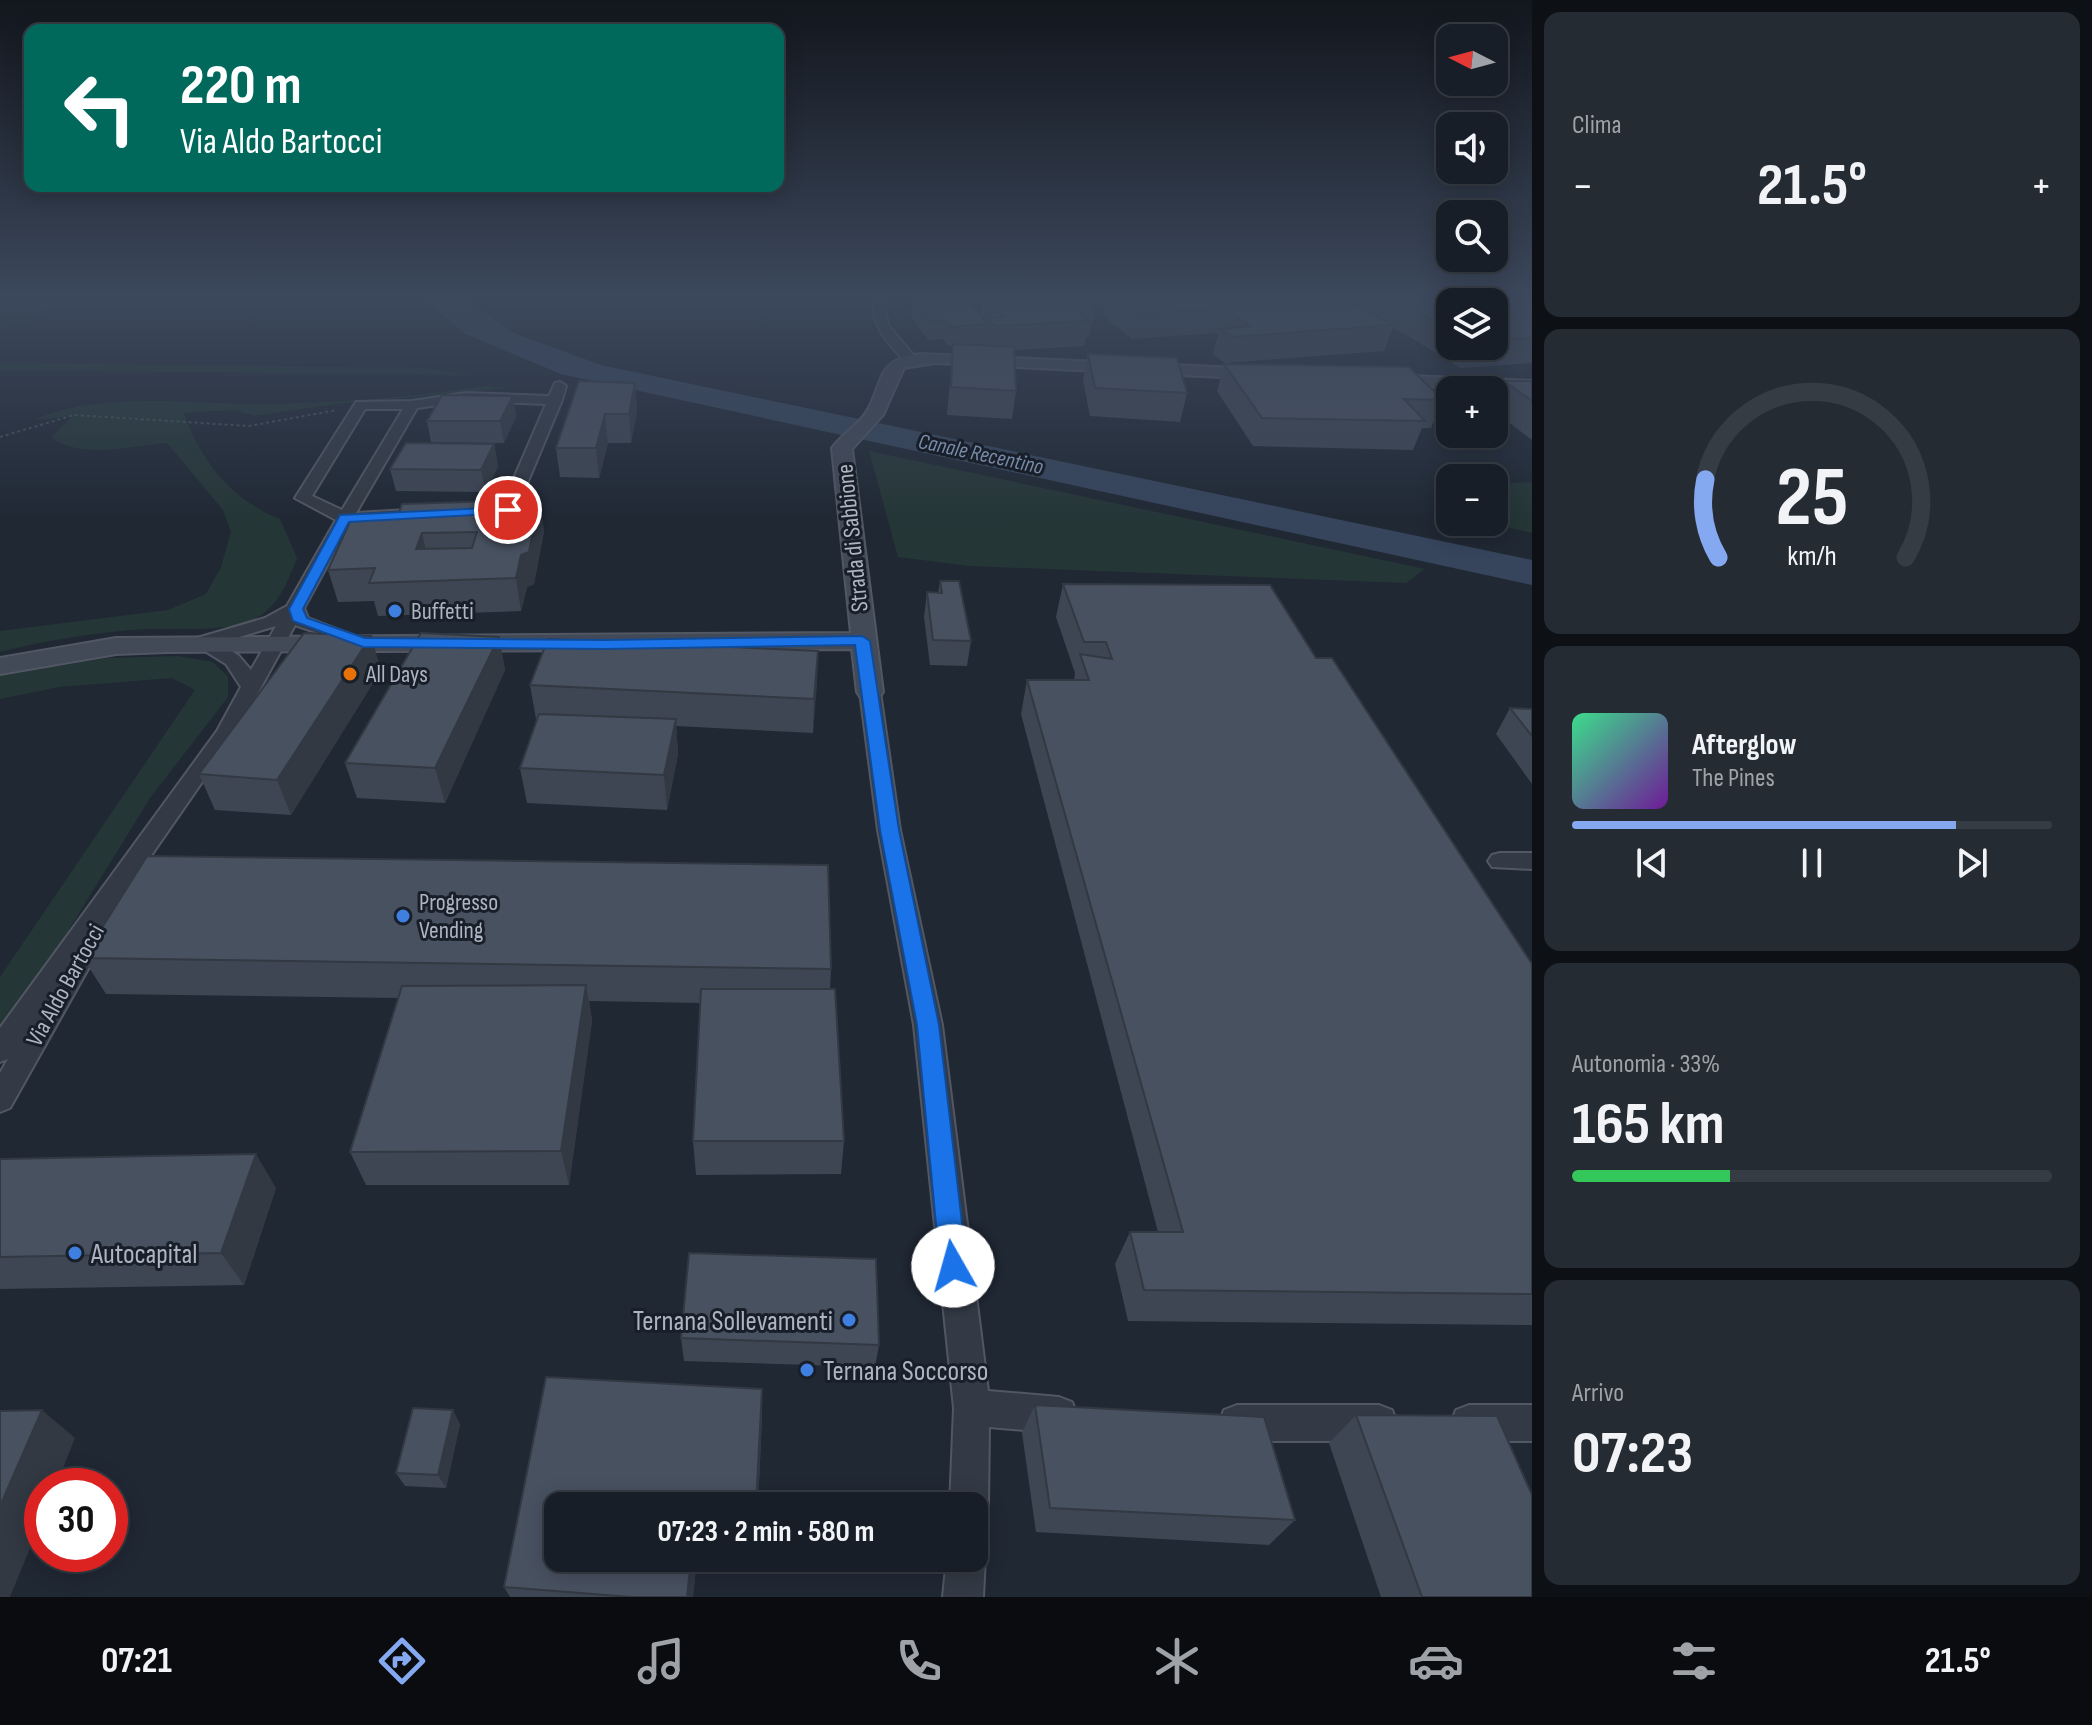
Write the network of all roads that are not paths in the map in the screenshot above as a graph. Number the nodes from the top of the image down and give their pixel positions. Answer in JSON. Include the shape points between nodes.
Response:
{"nodes":[{"id":1,"x":890,"y":374,"type":"edge"},
{"id":2,"x":1246,"y":374,"type":"edge"},
{"id":3,"x":1280,"y":375,"type":"edge"},
{"id":4,"x":1373,"y":380,"type":"edge"},
{"id":5,"x":1532,"y":386,"type":"edge"},
{"id":6,"x":412,"y":405,"type":"junction"},
{"id":7,"x":477,"y":512,"type":"edge"},
{"id":8,"x":446,"y":513,"type":"edge"},
{"id":9,"x":345,"y":518,"type":"junction"},
{"id":10,"x":859,"y":586,"type":"junction"},
{"id":11,"x":296,"y":609,"type":"junction"},
{"id":12,"x":862,"y":641,"type":"junction"},
{"id":13,"x":280,"y":642,"type":"junction"},
{"id":14,"x":201,"y":643,"type":"junction"},
{"id":15,"x":363,"y":643,"type":"junction"},
{"id":16,"x":774,"y":643,"type":"junction"},
{"id":17,"x":0,"y":666,"type":"edge"},
{"id":18,"x":252,"y":689,"type":"junction"},
{"id":19,"x":870,"y":692,"type":"junction"},
{"id":20,"x":1500,"y":861,"type":"dead end"},
{"id":21,"x":1532,"y":861,"type":"edge"},
{"id":22,"x":128,"y":871,"type":"junction"},
{"id":23,"x":0,"y":1050,"type":"edge"},
{"id":24,"x":0,"y":1099,"type":"edge"},
{"id":25,"x":972,"y":1408,"type":"junction"},
{"id":26,"x":1094,"y":1418,"type":"edge"},
{"id":27,"x":1202,"y":1423,"type":"edge"},
{"id":28,"x":1406,"y":1423,"type":"edge"},
{"id":29,"x":1438,"y":1423,"type":"edge"},
{"id":30,"x":1532,"y":1423,"type":"edge"},
{"id":31,"x":969,"y":1492,"type":"edge"},
{"id":32,"x":965,"y":1572,"type":"edge"},
{"id":33,"x":963,"y":1597,"type":"edge"}],
"edges":[{"from":1,"to":10,"type":"main road","name":"Strada di Sabbione","via":[[872,417],[842,448]]},
{"from":2,"to":3,"type":"main road"},
{"from":4,"to":5,"type":"main road"},
{"from":6,"to":7,"type":"street","via":[[558,393],[508,510]]},
{"from":6,"to":9,"type":"street","name":"Via Aldo Bartocci"},
{"from":6,"to":9,"type":"street","via":[[361,405],[303,498]]},
{"from":8,"to":9,"type":"street"},
{"from":9,"to":11,"type":"street","name":"Via Aldo Bartocci"},
{"from":10,"to":12,"type":"main road","name":"Strada di Sabbione"},
{"from":10,"to":16,"type":"main road","name":"Via Aldo Bartocci","via":[[845,612]]},
{"from":11,"to":13,"type":"street","name":"Via Aldo Bartocci"},
{"from":11,"to":14,"type":"street","name":"Via Aldo Bartocci"},
{"from":11,"to":15,"type":"street","name":"Via Aldo Bartocci","via":[[300,621]]},
{"from":12,"to":16,"type":"main road","name":"Via Aldo Bartocci"},
{"from":12,"to":19,"type":"main road","name":"Strada di Sabbione"},
{"from":13,"to":14,"type":"main road","name":"Via Aldo Bartocci"},
{"from":13,"to":15,"type":"main road","name":"Via Aldo Bartocci"},
{"from":13,"to":18,"type":"street","name":"Via Aldo Bartocci"},
{"from":14,"to":17,"type":"main road","name":"Via Aldo Bartocci","via":[[116,646]]},
{"from":14,"to":18,"type":"street","name":"Via Aldo Bartocci","via":[[242,666]]},
{"from":15,"to":16,"type":"main road","name":"Via Aldo Bartocci"},
{"from":15,"to":18,"type":"street","name":"Via Aldo Bartocci","via":[[293,665]]},
{"from":16,"to":19,"type":"main road","name":"Via Aldo Bartocci","via":[[851,668]]},
{"from":18,"to":22,"type":"street","name":"Via Aldo Bartocci"},
{"from":19,"to":25,"type":"street","name":"Strada di Sabbione","via":[[889,830],[928,1025]]},
{"from":20,"to":21,"type":"street"},
{"from":22,"to":23,"type":"street","name":"Via Aldo Bartocci"},
{"from":22,"to":24,"type":"street","name":"Via Aldo Bartocci"},
{"from":25,"to":26,"type":"street"},
{"from":25,"to":31,"type":"street","name":"Strada di Sabbione"},
{"from":27,"to":28,"type":"street"},
{"from":29,"to":30,"type":"street"},
{"from":32,"to":33,"type":"street"}]}
